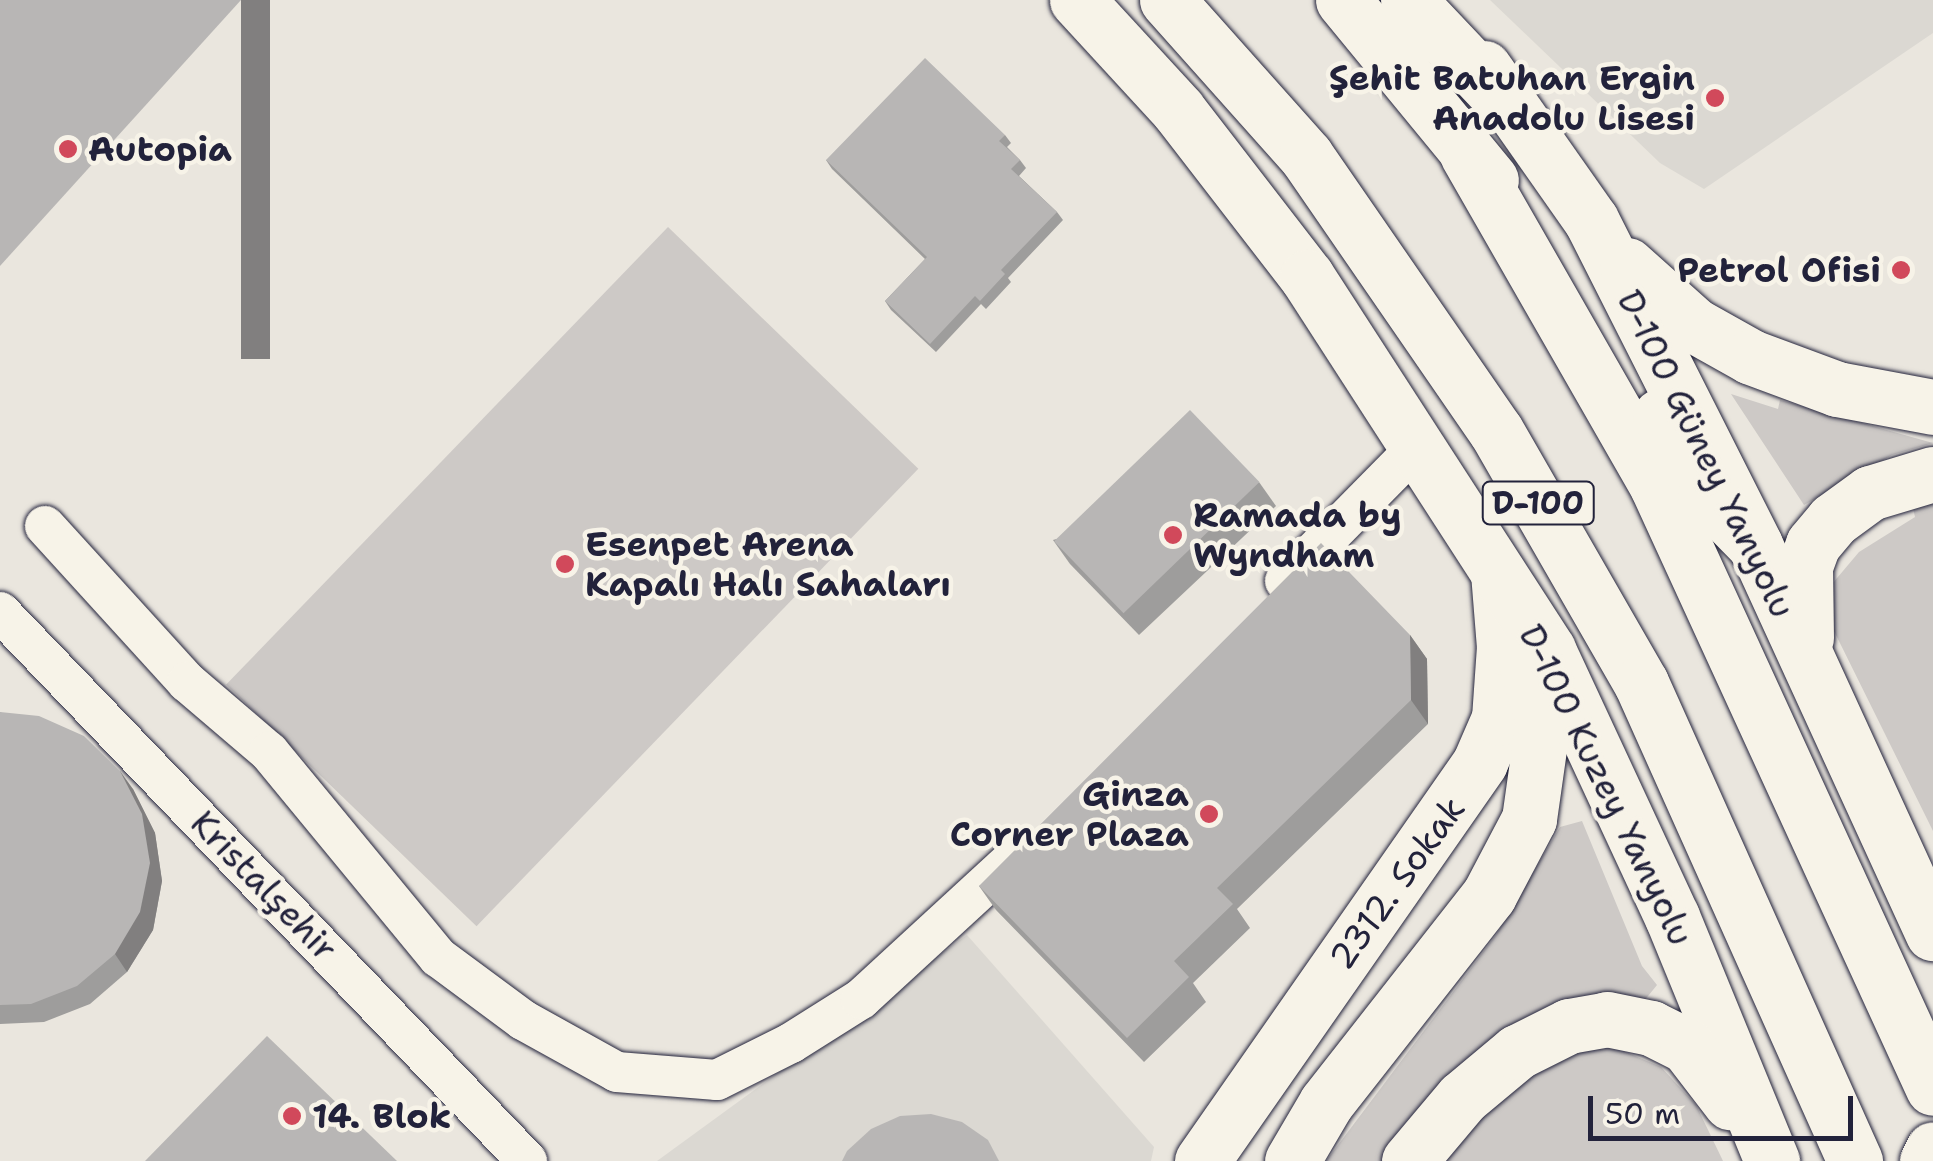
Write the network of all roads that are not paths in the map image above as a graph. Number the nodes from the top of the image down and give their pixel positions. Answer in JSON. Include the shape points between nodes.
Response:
{"nodes":[{"id":1,"x":1076,"y":0,"type":"edge"},
{"id":2,"x":1166,"y":0,"type":"edge"},
{"id":3,"x":1342,"y":0,"type":"edge"},
{"id":4,"x":1408,"y":0,"type":"edge"},
{"id":5,"x":1435,"y":0,"type":"edge"},
{"id":6,"x":1511,"y":109,"type":"junction"},
{"id":7,"x":1467,"y":154,"type":"junction"},
{"id":8,"x":1591,"y":220,"type":"junction"},
{"id":9,"x":1933,"y":408,"type":"edge"},
{"id":10,"x":1419,"y":445,"type":"junction"},
{"id":11,"x":1933,"y":474,"type":"edge"},
{"id":12,"x":45,"y":526,"type":"dead end"},
{"id":13,"x":1756,"y":545,"type":"junction"},
{"id":14,"x":1498,"y":573,"type":"junction"},
{"id":15,"x":0,"y":612,"type":"edge"},
{"id":16,"x":1254,"y":613,"type":"edge"},
{"id":17,"x":1820,"y":689,"type":"junction"},
{"id":18,"x":1048,"y":824,"type":"edge"},
{"id":19,"x":1933,"y":933,"type":"edge"},
{"id":20,"x":1933,"y":1088,"type":"edge"},
{"id":21,"x":1933,"y":1149,"type":"edge"},
{"id":22,"x":527,"y":1161,"type":"edge"},
{"id":23,"x":1202,"y":1161,"type":"edge"},
{"id":24,"x":1292,"y":1161,"type":"edge"},
{"id":25,"x":1410,"y":1161,"type":"edge"},
{"id":26,"x":1764,"y":1161,"type":"edge"},
{"id":27,"x":1772,"y":1161,"type":"edge"},
{"id":28,"x":1855,"y":1161,"type":"edge"},
{"id":29,"x":1927,"y":1161,"type":"edge"}],
"edges":[{"from":1,"to":10,"type":"main road","name":"D-100 Kuzey Yanyolu","via":[[1178,110],[1244,194]]},
{"from":2,"to":28,"type":"main road","number":"D-100","via":[[1316,170],[1496,431],[1641,683],[1710,824]]},
{"from":3,"to":7,"type":"main road","number":"D-100"},
{"from":4,"to":6,"type":"main road"},
{"from":5,"to":6,"type":"main road","name":"D-100 Güney Yanyolu"},
{"from":6,"to":8,"type":"main road","name":"D-100 Güney Yanyolu"},
{"from":7,"to":13,"type":"main road","via":[[1591,303],[1705,494]]},
{"from":7,"to":20,"type":"main road","number":"D-100","via":[[1618,408]]},
{"from":8,"to":9,"type":"main road","via":[[1659,297],[1751,357],[1837,390]]},
{"from":8,"to":13,"type":"main road","name":"D-100 Güney Yanyolu"},
{"from":10,"to":14,"type":"main road","name":"D-100 Kuzey Yanyolu"},
{"from":10,"to":16,"type":"street"},
{"from":11,"to":17,"type":"main road","via":[[1870,492],[1813,544],[1803,606]]},
{"from":12,"to":18,"type":"street","via":[[186,682],[269,752],[438,957],[523,1020],[617,1072],[717,1080],[791,1044],[861,999]]},
{"from":13,"to":17,"type":"main road","name":"D-100 Güney Yanyolu"},
{"from":14,"to":23,"type":"main road","name":"2312. Sokak","via":[[1504,647],[1499,718],[1480,762]]},
{"from":14,"to":24,"type":"main road","via":[[1543,721],[1529,819],[1488,895],[1326,1103]]},
{"from":14,"to":27,"type":"main road","name":"D-100 Kuzey Yanyolu","via":[[1548,650],[1610,777]]},
{"from":15,"to":22,"type":"street","name":"Kristalşehir"},
{"from":17,"to":19,"type":"main road","name":"D-100 Güney Yanyolu"},
{"from":21,"to":29,"type":"main road"},
{"from":25,"to":26,"type":"main road","via":[[1462,1098],[1517,1052],[1569,1026],[1607,1020],[1651,1028],[1687,1046],[1715,1076]]}]}
